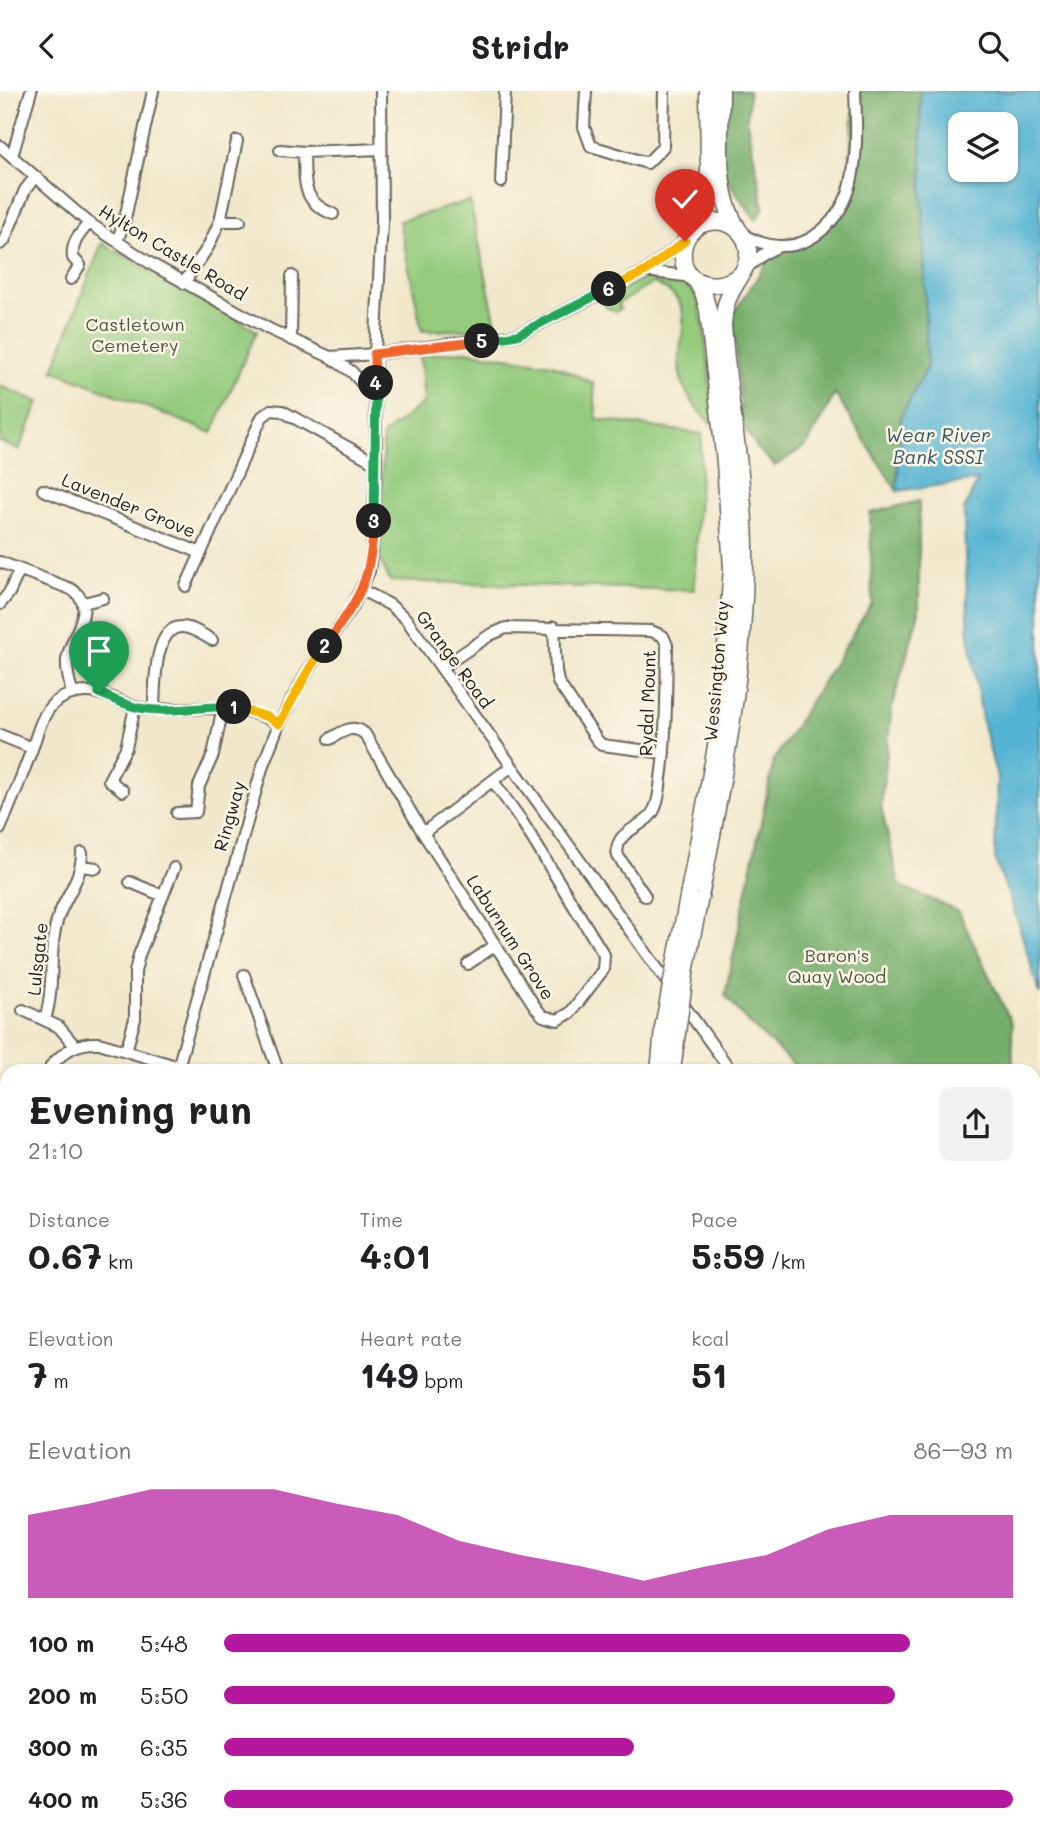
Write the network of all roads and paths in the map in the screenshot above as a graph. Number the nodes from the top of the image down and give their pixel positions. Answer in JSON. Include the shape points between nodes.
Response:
{"nodes":[{"id":1,"x":32,"y":91,"type":"edge"},
{"id":2,"x":153,"y":91,"type":"edge"},
{"id":3,"x":381,"y":91,"type":"edge"},
{"id":4,"x":505,"y":91,"type":"edge"},
{"id":5,"x":586,"y":91,"type":"edge"},
{"id":6,"x":664,"y":91,"type":"edge"},
{"id":7,"x":708,"y":91,"type":"edge"},
{"id":8,"x":721,"y":91,"type":"edge"},
{"id":9,"x":855,"y":91,"type":"edge"},
{"id":10,"x":237,"y":141,"type":"dead end"},
{"id":11,"x":0,"y":146,"type":"edge"},
{"id":12,"x":382,"y":149,"type":"junction"},
{"id":13,"x":280,"y":150,"type":"dead end"},
{"id":14,"x":304,"y":152,"type":"junction"},
{"id":15,"x":12,"y":156,"type":"junction"},
{"id":16,"x":35,"y":177,"type":"junction"},
{"id":17,"x":501,"y":182,"type":"dead end"},
{"id":18,"x":333,"y":214,"type":"dead end"},
{"id":19,"x":220,"y":221,"type":"junction"},
{"id":20,"x":240,"y":221,"type":"dead end"},
{"id":21,"x":89,"y":223,"type":"junction"},
{"id":22,"x":741,"y":233,"type":"junction"},
{"id":23,"x":688,"y":236,"type":"junction"},
{"id":24,"x":117,"y":241,"type":"junction"},
{"id":25,"x":0,"y":244,"type":"edge"},
{"id":26,"x":777,"y":247,"type":"junction"},
{"id":27,"x":646,"y":271,"type":"junction"},
{"id":28,"x":741,"y":273,"type":"junction"},
{"id":29,"x":292,"y":276,"type":"dead end"},
{"id":30,"x":694,"y":278,"type":"junction"},
{"id":31,"x":71,"y":279,"type":"dead end"},
{"id":32,"x":184,"y":283,"type":"junction"},
{"id":33,"x":291,"y":340,"type":"junction"},
{"id":34,"x":374,"y":354,"type":"junction"},
{"id":35,"x":330,"y":357,"type":"junction"},
{"id":36,"x":366,"y":388,"type":"dead end"},
{"id":37,"x":376,"y":463,"type":"junction"},
{"id":38,"x":43,"y":490,"type":"dead end"},
{"id":39,"x":201,"y":553,"type":"junction"},
{"id":40,"x":0,"y":562,"type":"edge"},
{"id":41,"x":19,"y":571,"type":"junction"},
{"id":42,"x":186,"y":586,"type":"dead end"},
{"id":43,"x":362,"y":590,"type":"junction"},
{"id":44,"x":103,"y":598,"type":"dead end"},
{"id":45,"x":84,"y":603,"type":"junction"},
{"id":46,"x":0,"y":604,"type":"edge"},
{"id":47,"x":171,"y":614,"type":"dead end"},
{"id":48,"x":554,"y":627,"type":"junction"},
{"id":49,"x":174,"y":628,"type":"junction"},
{"id":50,"x":212,"y":640,"type":"dead end"},
{"id":51,"x":441,"y":668,"type":"junction"},
{"id":52,"x":72,"y":694,"type":"junction"},
{"id":53,"x":223,"y":706,"type":"junction"},
{"id":54,"x":135,"y":707,"type":"junction"},
{"id":55,"x":154,"y":709,"type":"junction"},
{"id":56,"x":279,"y":724,"type":"junction"},
{"id":57,"x":0,"y":735,"type":"edge"},
{"id":58,"x":330,"y":739,"type":"dead end"},
{"id":59,"x":32,"y":748,"type":"junction"},
{"id":60,"x":664,"y":753,"type":"junction"},
{"id":61,"x":512,"y":766,"type":"junction"},
{"id":62,"x":493,"y":781,"type":"junction"},
{"id":63,"x":123,"y":790,"type":"dead end"},
{"id":64,"x":542,"y":809,"type":"junction"},
{"id":65,"x":177,"y":813,"type":"dead end"},
{"id":66,"x":521,"y":820,"type":"junction"},
{"id":67,"x":0,"y":829,"type":"edge"},
{"id":68,"x":423,"y":833,"type":"junction"},
{"id":69,"x":82,"y":853,"type":"dead end"},
{"id":70,"x":82,"y":866,"type":"junction"},
{"id":71,"x":96,"y":868,"type":"dead end"},
{"id":72,"x":174,"y":868,"type":"dead end"},
{"id":73,"x":130,"y":882,"type":"dead end"},
{"id":74,"x":163,"y":896,"type":"junction"},
{"id":75,"x":645,"y":896,"type":"dead end"},
{"id":76,"x":694,"y":897,"type":"junction"},
{"id":77,"x":494,"y":946,"type":"junction"},
{"id":78,"x":468,"y":964,"type":"dead end"},
{"id":79,"x":244,"y":975,"type":"dead end"},
{"id":80,"x":23,"y":1010,"type":"dead end"},
{"id":81,"x":46,"y":1019,"type":"junction"},
{"id":82,"x":75,"y":1046,"type":"junction"},
{"id":83,"x":126,"y":1051,"type":"junction"},
{"id":84,"x":669,"y":1059,"type":"edge"},
{"id":85,"x":53,"y":1064,"type":"edge"},
{"id":86,"x":164,"y":1064,"type":"edge"},
{"id":87,"x":179,"y":1064,"type":"edge"},
{"id":88,"x":276,"y":1064,"type":"edge"},
{"id":89,"x":726,"y":1064,"type":"edge"}],
"edges":[{"from":1,"to":15,"type":"street"},
{"from":2,"to":24,"type":"street"},
{"from":3,"to":12,"type":"street"},
{"from":4,"to":17,"type":"street"},
{"from":5,"to":6,"type":"street","via":[[584,127],[591,146],[647,163],[663,146]]},
{"from":7,"to":23,"type":"highway","name":"Wessington Way","via":[[709,171]]},
{"from":8,"to":22,"type":"highway","name":"Wessington Way","via":[[725,199]]},
{"from":9,"to":26,"type":"street","via":[[856,145],[847,196],[819,233]]},
{"from":10,"to":19,"type":"street"},
{"from":11,"to":15,"type":"street","name":"Hylton Castle Road"},
{"from":12,"to":14,"type":"street"},
{"from":12,"to":34,"type":"street"},
{"from":13,"to":14,"type":"street"},
{"from":14,"to":18,"type":"street","via":[[308,196]]},
{"from":15,"to":16,"type":"street","name":"Hylton Castle Road"},
{"from":16,"to":21,"type":"street","name":"Hylton Castle Road"},
{"from":16,"to":25,"type":"street","via":[[24,190]]},
{"from":19,"to":20,"type":"street"},
{"from":19,"to":32,"type":"street"},
{"from":21,"to":24,"type":"street","name":"Hylton Castle Road"},
{"from":21,"to":31,"type":"street","via":[[72,249],[80,265]]},
{"from":22,"to":23,"type":"highway","via":[[726,222],[714,221],[703,223]]},
{"from":22,"to":26,"type":"street"},
{"from":22,"to":28,"type":"highway","name":"Wessington Way","via":[[748,256]]},
{"from":23,"to":27,"type":"street","name":"Hylton Castle Road"},
{"from":23,"to":30,"type":"highway","name":"Wessington Way","via":[[683,262]]},
{"from":24,"to":32,"type":"street","name":"Hylton Castle Road"},
{"from":26,"to":28,"type":"street"},
{"from":27,"to":30,"type":"street"},
{"from":27,"to":34,"type":"street","name":"Hylton Castle Road","via":[[517,335]]},
{"from":28,"to":30,"type":"highway","via":[[718,286]]},
{"from":28,"to":76,"type":"highway","name":"Wessington Way","via":[[727,300],[723,325],[744,520],[735,705]]},
{"from":29,"to":33,"type":"street"},
{"from":30,"to":76,"type":"highway","name":"Wessington Way","via":[[708,310],[732,568],[720,725]]},
{"from":32,"to":33,"type":"street","name":"Hylton Castle Road"},
{"from":33,"to":35,"type":"street","name":"Hylton Castle Road"},
{"from":34,"to":35,"type":"street","name":"Hylton Castle Road"},
{"from":34,"to":37,"type":"street"},
{"from":35,"to":36,"type":"street","name":"Hylton Castle Road"},
{"from":37,"to":39,"type":"street","via":[[282,411],[271,410],[262,417]]},
{"from":37,"to":43,"type":"street","via":[[373,549]]},
{"from":38,"to":39,"type":"street","name":"Lavender Grove"},
{"from":39,"to":42,"type":"street"},
{"from":40,"to":41,"type":"street"},
{"from":41,"to":45,"type":"street","via":[[71,589]]},
{"from":41,"to":46,"type":"street"},
{"from":43,"to":51,"type":"street","name":"Grange Road","via":[[406,619]]},
{"from":43,"to":56,"type":"street","name":"Ringway"},
{"from":44,"to":45,"type":"street"},
{"from":45,"to":52,"type":"street","via":[[68,660]]},
{"from":47,"to":49,"type":"street"},
{"from":48,"to":51,"type":"street","name":"Rydal Mount","via":[[497,630]]},
{"from":48,"to":60,"type":"street","via":[[558,681],[597,740],[609,747]]},
{"from":48,"to":60,"type":"street","name":"Rydal Mount","via":[[651,631],[663,636],[667,645]]},
{"from":49,"to":50,"type":"street","via":[[189,628]]},
{"from":49,"to":55,"type":"street","via":[[160,649]]},
{"from":51,"to":61,"type":"street","name":"Grange Road"},
{"from":52,"to":54,"type":"street","via":[[99,693]]},
{"from":52,"to":59,"type":"street","via":[[45,714]]},
{"from":53,"to":55,"type":"street"},
{"from":53,"to":56,"type":"street"},
{"from":53,"to":65,"type":"street","via":[[213,755],[199,786],[196,812]]},
{"from":54,"to":55,"type":"street"},
{"from":54,"to":63,"type":"street","via":[[126,748],[109,780]]},
{"from":56,"to":87,"type":"street","name":"Ringway","via":[[252,797]]},
{"from":57,"to":59,"type":"street"},
{"from":58,"to":68,"type":"street","name":"Laburnum Grove","via":[[355,728],[365,734]]},
{"from":59,"to":67,"type":"street"},
{"from":60,"to":75,"type":"street","name":"Rydal Mount","via":[[655,810],[623,835],[617,849]]},
{"from":61,"to":62,"type":"street"},
{"from":61,"to":64,"type":"street","name":"Grange Road"},
{"from":62,"to":66,"type":"street","name":"Laburnum Grove"},
{"from":62,"to":68,"type":"street"},
{"from":64,"to":66,"type":"street"},
{"from":64,"to":89,"type":"street","name":"Grange Road"},
{"from":66,"to":77,"type":"street","name":"Laburnum Grove","via":[[596,939],[604,955],[603,970],[570,1013],[550,1020],[536,1008]]},
{"from":68,"to":77,"type":"street","name":"Laburnum Grove"},
{"from":69,"to":70,"type":"street","name":"Lulsgate"},
{"from":70,"to":71,"type":"street"},
{"from":70,"to":81,"type":"street","name":"Lulsgate","via":[[53,939]]},
{"from":72,"to":74,"type":"street"},
{"from":73,"to":74,"type":"street"},
{"from":74,"to":83,"type":"street","via":[[139,955],[135,1019]]},
{"from":76,"to":84,"type":"highway","name":"Wessington Way","bridge":true},
{"from":77,"to":78,"type":"street"},
{"from":79,"to":88,"type":"street"},
{"from":80,"to":81,"type":"street","name":"Lulsgate"},
{"from":81,"to":82,"type":"street","name":"Lulsgate"},
{"from":82,"to":83,"type":"street","via":[[99,1043]]},
{"from":82,"to":85,"type":"street"},
{"from":83,"to":86,"type":"street"}]}
